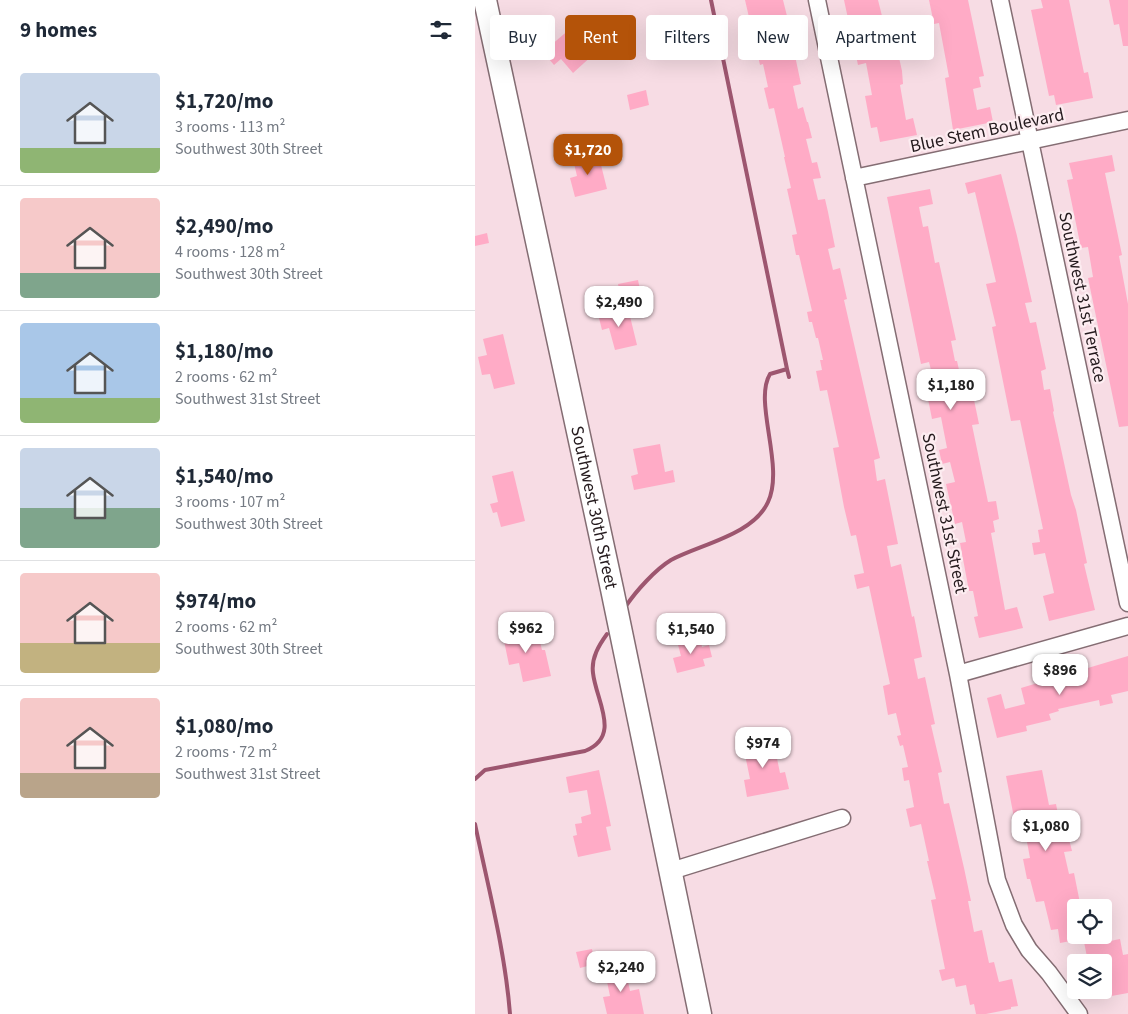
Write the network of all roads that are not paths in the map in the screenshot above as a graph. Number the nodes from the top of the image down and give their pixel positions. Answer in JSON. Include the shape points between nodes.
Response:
{"nodes":[{"id":1,"x":485,"y":0,"type":"edge"},
{"id":2,"x":817,"y":0,"type":"edge"},
{"id":3,"x":1000,"y":0,"type":"edge"},
{"id":4,"x":1128,"y":120,"type":"edge"},
{"id":5,"x":1029,"y":141,"type":"junction"},
{"id":6,"x":854,"y":178,"type":"junction"},
{"id":7,"x":1128,"y":603,"type":"edge"},
{"id":8,"x":1128,"y":626,"type":"edge"},
{"id":9,"x":958,"y":674,"type":"junction"},
{"id":10,"x":842,"y":818,"type":"dead end"},
{"id":11,"x":671,"y":871,"type":"junction"},
{"id":12,"x":700,"y":1014,"type":"edge"},
{"id":13,"x":1079,"y":1014,"type":"edge"}],
"edges":[{"from":1,"to":11,"type":"street","name":"Southwest 30th Street"},
{"from":2,"to":6,"type":"street","name":"Southwest 31st Street"},
{"from":3,"to":5,"type":"street","name":"Southwest 31st Terrace"},
{"from":4,"to":5,"type":"street","name":"Blue Stem Boulevard"},
{"from":5,"to":6,"type":"street","name":"Blue Stem Boulevard"},
{"from":5,"to":7,"type":"street","name":"Southwest 31st Terrace"},
{"from":6,"to":9,"type":"street","name":"Southwest 31st Street"},
{"from":8,"to":9,"type":"street"},
{"from":9,"to":13,"type":"street","name":"Southwest 31st Street","via":[[1002,896],[1029,950]]},
{"from":10,"to":11,"type":"street"},
{"from":11,"to":12,"type":"street","name":"Southwest 30th Street"}]}
